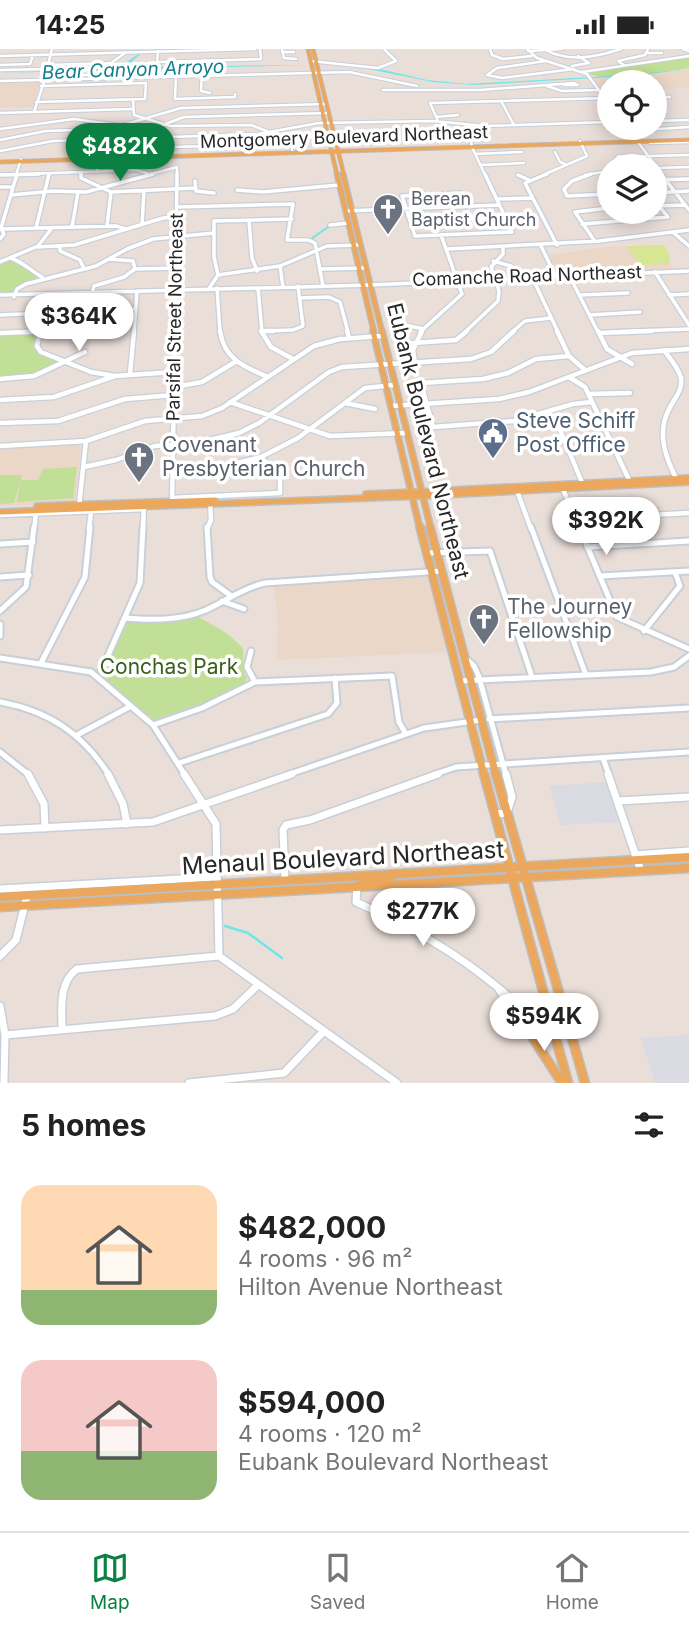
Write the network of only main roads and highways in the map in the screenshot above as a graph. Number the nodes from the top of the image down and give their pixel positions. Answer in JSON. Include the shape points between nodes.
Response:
{"nodes":[{"id":1,"x":307,"y":49,"type":"edge"},
{"id":2,"x":313,"y":49,"type":"edge"},
{"id":3,"x":689,"y":140,"type":"edge"},
{"id":4,"x":636,"y":141,"type":"junction"},
{"id":5,"x":334,"y":150,"type":"junction"},
{"id":6,"x":292,"y":151,"type":"junction"},
{"id":7,"x":248,"y":153,"type":"junction"},
{"id":8,"x":273,"y":153,"type":"junction"},
{"id":9,"x":0,"y":161,"type":"edge"},
{"id":10,"x":379,"y":336,"type":"junction"},
{"id":11,"x":689,"y":480,"type":"edge"},
{"id":12,"x":412,"y":494,"type":"junction"},
{"id":13,"x":421,"y":494,"type":"junction"},
{"id":14,"x":0,"y":512,"type":"edge"},
{"id":15,"x":689,"y":857,"type":"edge"},
{"id":16,"x":524,"y":867,"type":"junction"},
{"id":17,"x":510,"y":868,"type":"junction"},
{"id":18,"x":689,"y":868,"type":"edge"},
{"id":19,"x":400,"y":874,"type":"junction"},
{"id":20,"x":426,"y":878,"type":"junction"},
{"id":21,"x":527,"y":878,"type":"junction"},
{"id":22,"x":513,"y":879,"type":"junction"},
{"id":23,"x":216,"y":885,"type":"junction"},
{"id":24,"x":358,"y":887,"type":"junction"},
{"id":25,"x":0,"y":897,"type":"edge"},
{"id":26,"x":26,"y":900,"type":"junction"},
{"id":27,"x":0,"y":907,"type":"edge"},
{"id":28,"x":545,"y":943,"type":"junction"},
{"id":29,"x":531,"y":944,"type":"junction"},
{"id":30,"x":518,"y":1015,"type":"road end"},
{"id":31,"x":562,"y":1083,"type":"edge"},
{"id":32,"x":568,"y":1083,"type":"edge"},
{"id":33,"x":585,"y":1083,"type":"edge"}],
"edges":[{"from":1,"to":5,"type":"main road","name":"Eubank Boulevard Northeast"},
{"from":2,"to":5,"type":"main road","name":"Eubank Boulevard Northeast"},
{"from":3,"to":4,"type":"main road","name":"Montgomery Boulevard Northeast"},
{"from":3,"to":4,"type":"main road","name":"Montgomery Boulevard Northeast"},
{"from":4,"to":5,"type":"main road","name":"Montgomery Boulevard Northeast"},
{"from":5,"to":6,"type":"main road","name":"Montgomery Boulevard Northeast"},
{"from":5,"to":8,"type":"main road","name":"Montgomery Boulevard Northeast"},
{"from":5,"to":10,"type":"main road","name":"Eubank Boulevard Northeast"},
{"from":5,"to":10,"type":"main road","name":"Eubank Boulevard Northeast","via":[[362,284]]},
{"from":6,"to":7,"type":"main road","name":"Montgomery Boulevard Northeast"},
{"from":6,"to":8,"type":"main road"},
{"from":7,"to":8,"type":"main road","name":"Montgomery Boulevard Northeast"},
{"from":7,"to":9,"type":"main road","name":"Montgomery Boulevard Northeast"},
{"from":10,"to":12,"type":"main road","name":"Eubank Boulevard Northeast","via":[[381,364]]},
{"from":10,"to":13,"type":"main road","name":"Eubank Boulevard Northeast"},
{"from":11,"to":13,"type":"main road"},
{"from":12,"to":13,"type":"main road"},
{"from":12,"to":14,"type":"main road"},
{"from":12,"to":17,"type":"main road","name":"Eubank Boulevard Northeast"},
{"from":13,"to":16,"type":"main road","name":"Eubank Boulevard Northeast"},
{"from":15,"to":16,"type":"main road","name":"Menaul Boulevard Northeast"},
{"from":16,"to":17,"type":"main road","name":"Menaul Boulevard Northeast"},
{"from":16,"to":21,"type":"main road","name":"Eubank Boulevard Northeast"},
{"from":17,"to":20,"type":"main road","name":"Menaul Boulevard Northeast"},
{"from":17,"to":22,"type":"main road","name":"Eubank Boulevard Northeast"},
{"from":18,"to":21,"type":"main road","name":"Menaul Boulevard Northeast"},
{"from":19,"to":20,"type":"main road","name":"Menaul Boulevard Northeast"},
{"from":19,"to":23,"type":"main road","name":"Menaul Boulevard Northeast"},
{"from":19,"to":24,"type":"main road"},
{"from":20,"to":22,"type":"main road","name":"Menaul Boulevard Northeast"},
{"from":20,"to":24,"type":"main road","name":"Menaul Boulevard Northeast"},
{"from":21,"to":22,"type":"main road","name":"Menaul Boulevard Northeast"},
{"from":21,"to":28,"type":"main road","name":"Eubank Boulevard Northeast"},
{"from":22,"to":29,"type":"main road","name":"Eubank Boulevard Northeast"},
{"from":23,"to":24,"type":"main road","name":"Menaul Boulevard Northeast","via":[[285,891]]},
{"from":23,"to":26,"type":"main road","name":"Menaul Boulevard Northeast"},
{"from":25,"to":26,"type":"main road","name":"Menaul Boulevard Northeast"},
{"from":26,"to":27,"type":"main road","name":"Menaul Boulevard Northeast"},
{"from":28,"to":29,"type":"main road"},
{"from":28,"to":33,"type":"main road","name":"Eubank Boulevard Northeast"},
{"from":29,"to":32,"type":"main road","name":"Eubank Boulevard Northeast"},
{"from":30,"to":31,"type":"main road"}]}
